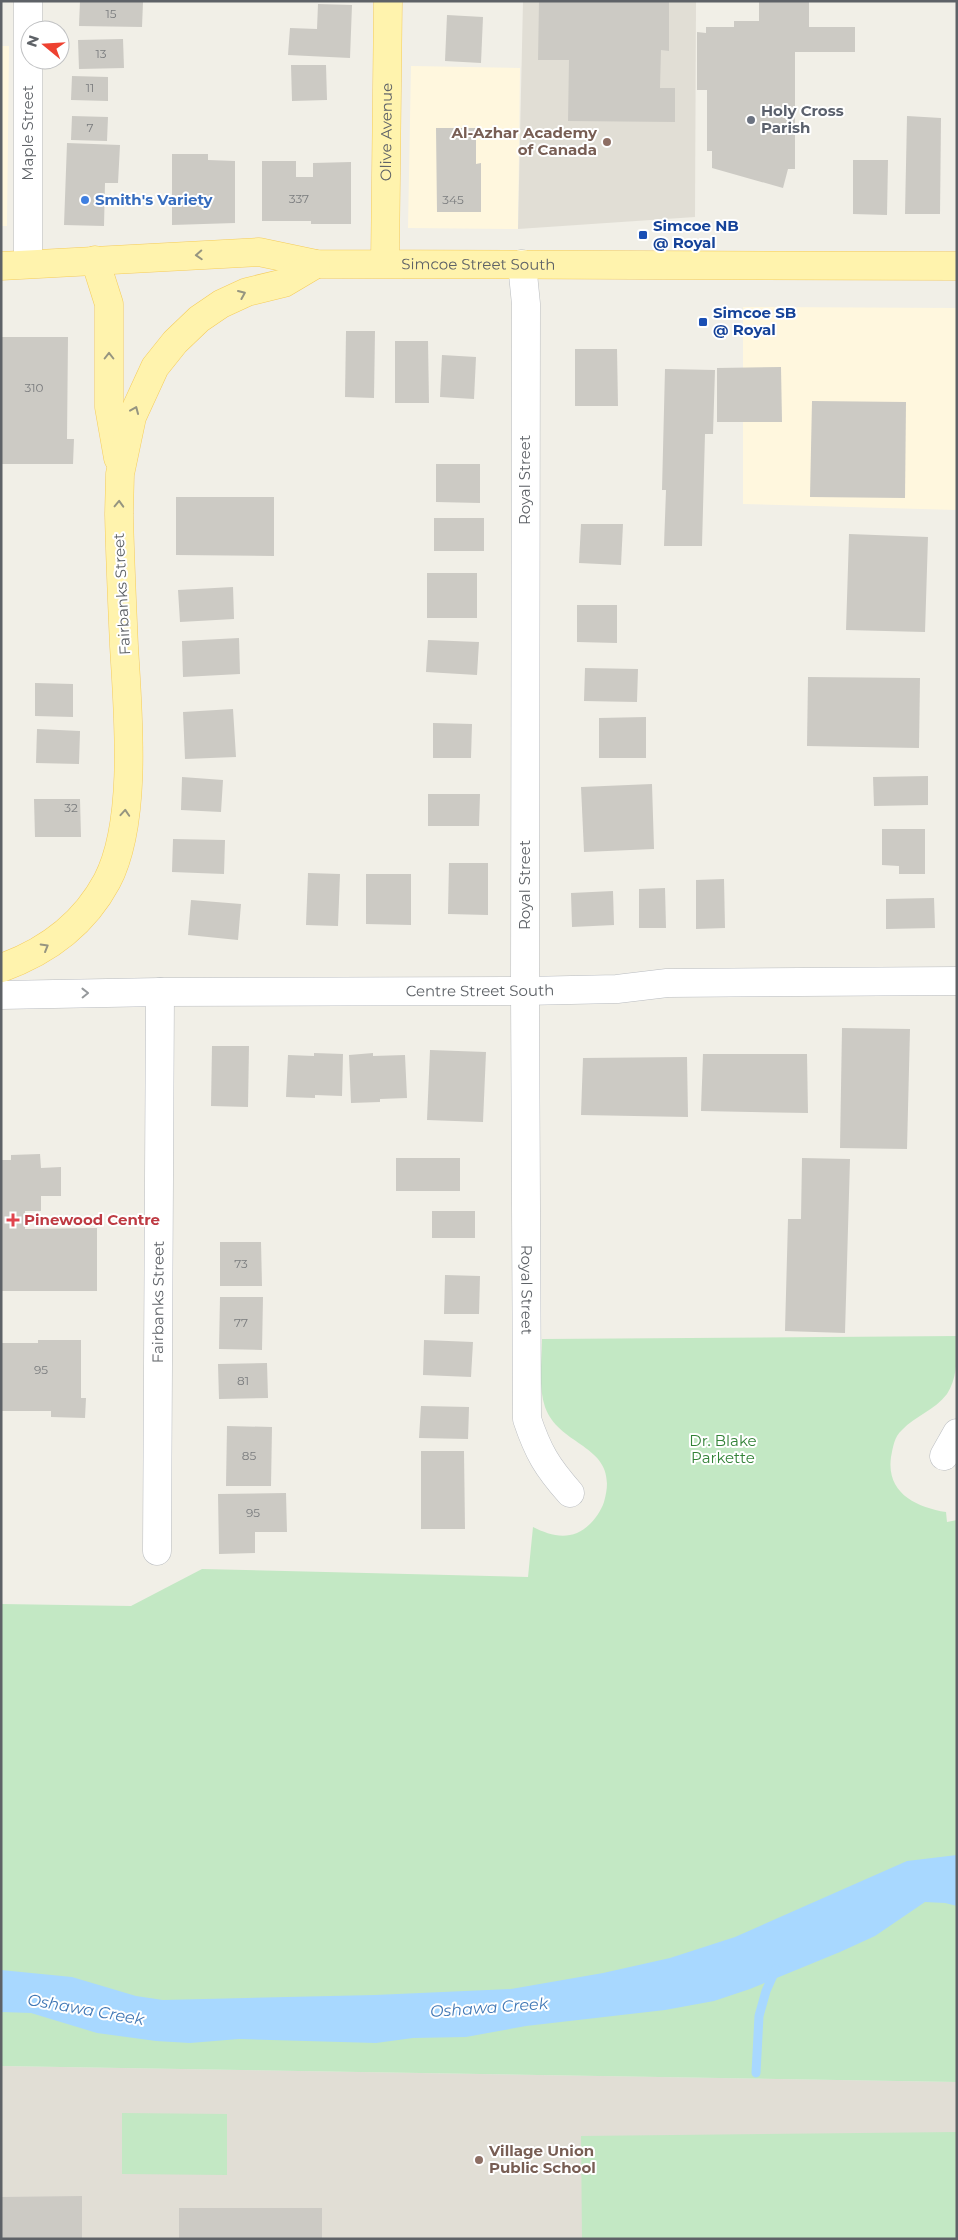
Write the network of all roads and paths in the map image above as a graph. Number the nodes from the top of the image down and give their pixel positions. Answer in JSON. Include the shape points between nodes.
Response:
{"nodes":[{"id":1,"x":28,"y":1,"type":"edge"},
{"id":2,"x":388,"y":1,"type":"edge"},
{"id":3,"x":95,"y":260,"type":"junction"},
{"id":4,"x":385,"y":263,"type":"junction"},
{"id":5,"x":316,"y":264,"type":"junction"},
{"id":6,"x":522,"y":264,"type":"junction"},
{"id":7,"x":14,"y":265,"type":"edge"},
{"id":8,"x":957,"y":266,"type":"edge"},
{"id":9,"x":120,"y":474,"type":"junction"},
{"id":10,"x":1,"y":968,"type":"edge"},
{"id":11,"x":957,"y":981,"type":"edge"},
{"id":12,"x":525,"y":991,"type":"junction"},
{"id":13,"x":160,"y":992,"type":"junction"},
{"id":14,"x":1,"y":995,"type":"edge"},
{"id":15,"x":570,"y":1493,"type":"dead end"},
{"id":16,"x":158,"y":1552,"type":"dead end"}],
"edges":[{"from":1,"to":7,"type":"street","name":"Maple Street"},
{"from":2,"to":4,"type":"main road","name":"Olive Avenue"},
{"from":5,"to":3,"type":"main road","name":"Simcoe Street South","one_way":true,"via":[[259,252]]},
{"from":3,"to":7,"type":"main road","name":"Simcoe Street South"},
{"from":9,"to":3,"type":"main road","one_way":true,"via":[[110,407],[109,304]]},
{"from":4,"to":5,"type":"main road","name":"Simcoe Street South"},
{"from":4,"to":6,"type":"main road","name":"Simcoe Street South"},
{"from":9,"to":5,"type":"main road","name":"Fairbanks Street","one_way":true,"via":[[132,417],[155,367],[175,342],[221,304],[247,292],[284,283]]},
{"from":6,"to":8,"type":"main road","name":"Simcoe Street South"},
{"from":6,"to":12,"type":"street","name":"Royal Street","via":[[526,304]]},
{"from":10,"to":9,"type":"main road","name":"Fairbanks Street","one_way":true,"via":[[55,941],[84,915],[107,881],[117,853],[125,819],[128,758]]},
{"from":11,"to":12,"type":"street","name":"Centre Street South","via":[[667,983],[617,989]]},
{"from":12,"to":13,"type":"street","name":"Centre Street South"},
{"from":12,"to":15,"type":"street","name":"Royal Street","via":[[528,1419],[536,1446],[549,1470]]},
{"from":14,"to":13,"type":"street","name":"Centre Street South","one_way":true},
{"from":13,"to":16,"type":"street","name":"Fairbanks Street"}]}
